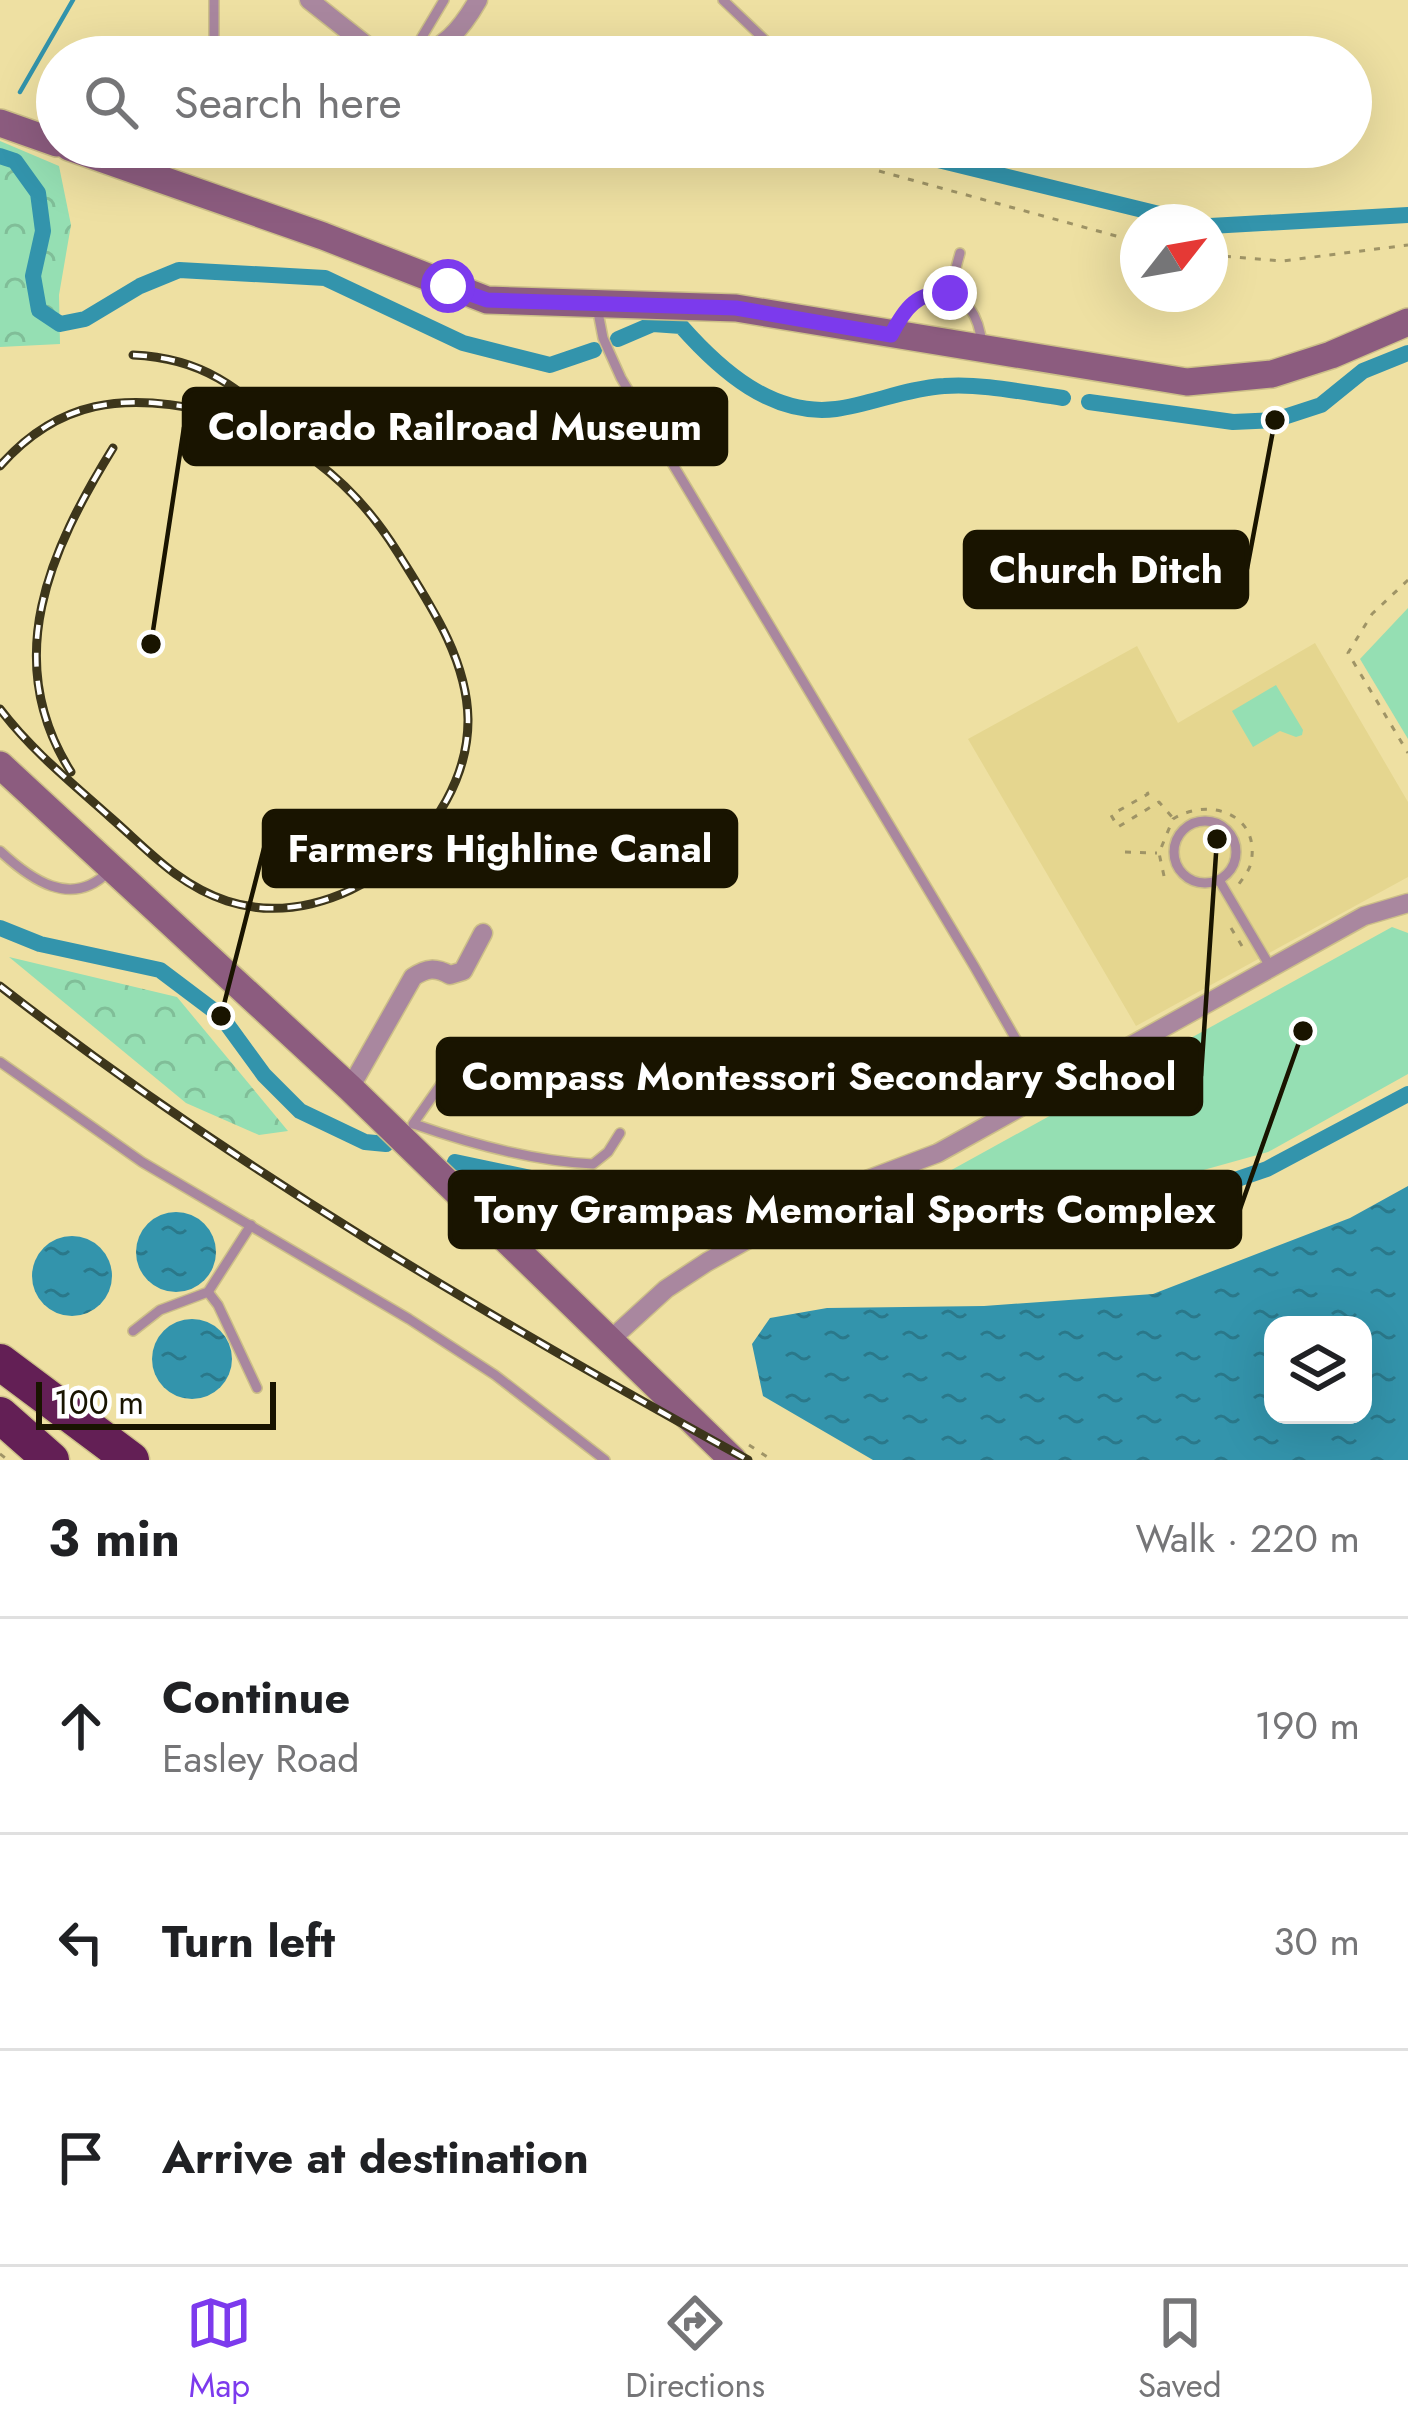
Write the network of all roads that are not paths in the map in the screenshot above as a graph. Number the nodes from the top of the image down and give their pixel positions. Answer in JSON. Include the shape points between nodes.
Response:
{"nodes":[{"id":1,"x":214,"y":0,"type":"edge"},
{"id":2,"x":309,"y":0,"type":"edge"},
{"id":3,"x":444,"y":0,"type":"edge"},
{"id":4,"x":478,"y":0,"type":"edge"},
{"id":5,"x":723,"y":0,"type":"edge"},
{"id":6,"x":214,"y":36,"type":"edge"},
{"id":7,"x":355,"y":36,"type":"edge"},
{"id":8,"x":423,"y":36,"type":"edge"},
{"id":9,"x":451,"y":36,"type":"edge"},
{"id":10,"x":761,"y":36,"type":"edge"},
{"id":11,"x":0,"y":123,"type":"edge"},
{"id":12,"x":36,"y":133,"type":"edge"},
{"id":13,"x":143,"y":168,"type":"edge"},
{"id":14,"x":960,"y":253,"type":"dead end"},
{"id":15,"x":950,"y":293,"type":"junction"},
{"id":16,"x":596,"y":302,"type":"junction"},
{"id":17,"x":1408,"y":322,"type":"edge"},
{"id":18,"x":891,"y":335,"type":"junction"},
{"id":19,"x":982,"y":350,"type":"junction"},
{"id":20,"x":0,"y":765,"type":"edge"},
{"id":21,"x":0,"y":851,"type":"edge"},
{"id":22,"x":112,"y":868,"type":"junction"},
{"id":23,"x":1219,"y":880,"type":"junction"},
{"id":24,"x":1408,"y":903,"type":"edge"},
{"id":25,"x":483,"y":933,"type":"dead end"},
{"id":26,"x":1271,"y":968,"type":"junction"},
{"id":27,"x":0,"y":1062,"type":"edge"},
{"id":28,"x":454,"y":1064,"type":"dead end"},
{"id":29,"x":350,"y":1088,"type":"junction"},
{"id":30,"x":1042,"y":1096,"type":"junction"},
{"id":31,"x":620,"y":1132,"type":"dead end"},
{"id":32,"x":407,"y":1135,"type":"junction"},
{"id":33,"x":251,"y":1225,"type":"junction"},
{"id":34,"x":208,"y":1292,"type":"junction"},
{"id":35,"x":133,"y":1331,"type":"dead end"},
{"id":36,"x":609,"y":1341,"type":"junction"},
{"id":37,"x":0,"y":1362,"type":"edge"},
{"id":38,"x":257,"y":1388,"type":"dead end"},
{"id":39,"x":0,"y":1415,"type":"edge"},
{"id":40,"x":51,"y":1460,"type":"edge"},
{"id":41,"x":131,"y":1460,"type":"edge"},
{"id":42,"x":605,"y":1460,"type":"edge"},
{"id":43,"x":733,"y":1460,"type":"edge"}],
"edges":[{"from":1,"to":6,"type":"lane"},
{"from":2,"to":7,"type":"street"},
{"from":3,"to":8,"type":"lane"},
{"from":4,"to":9,"type":"street"},
{"from":5,"to":10,"type":"lane"},
{"from":11,"to":12,"type":"street"},
{"from":13,"to":16,"type":"street","via":[[487,300]]},
{"from":14,"to":15,"type":"lane"},
{"from":15,"to":18,"type":"lane","via":[[914,300]]},
{"from":15,"to":19,"type":"lane","via":[[974,315]]},
{"from":16,"to":18,"type":"street","via":[[736,308]]},
{"from":16,"to":30,"type":"lane","via":[[628,392],[974,966]]},
{"from":17,"to":19,"type":"street","via":[[1272,374],[1187,382]]},
{"from":18,"to":19,"type":"street"},
{"from":20,"to":22,"type":"street"},
{"from":21,"to":22,"type":"lane","via":[[32,881],[58,890],[97,883]]},
{"from":22,"to":29,"type":"street"},
{"from":23,"to":23,"type":"lane","via":[[1234,860],[1233,838],[1213,822],[1188,825],[1175,842],[1178,867],[1198,882]]},
{"from":23,"to":26,"type":"lane"},
{"from":24,"to":26,"type":"street","via":[[1364,916]]},
{"from":25,"to":29,"type":"street","via":[[463,970],[424,969],[413,977]]},
{"from":26,"to":30,"type":"street"},
{"from":27,"to":33,"type":"lane","via":[[142,1162]]},
{"from":28,"to":32,"type":"lane"},
{"from":29,"to":32,"type":"street"},
{"from":30,"to":36,"type":"street","via":[[926,1160],[832,1193],[707,1262]]},
{"from":31,"to":32,"type":"lane","via":[[593,1164]]},
{"from":32,"to":36,"type":"street"},
{"from":33,"to":34,"type":"lane"},
{"from":33,"to":42,"type":"lane","via":[[495,1375]]},
{"from":34,"to":35,"type":"lane","via":[[160,1310]]},
{"from":34,"to":38,"type":"lane"},
{"from":36,"to":43,"type":"street"},
{"from":37,"to":41,"type":"highway"},
{"from":39,"to":40,"type":"highway"}]}
